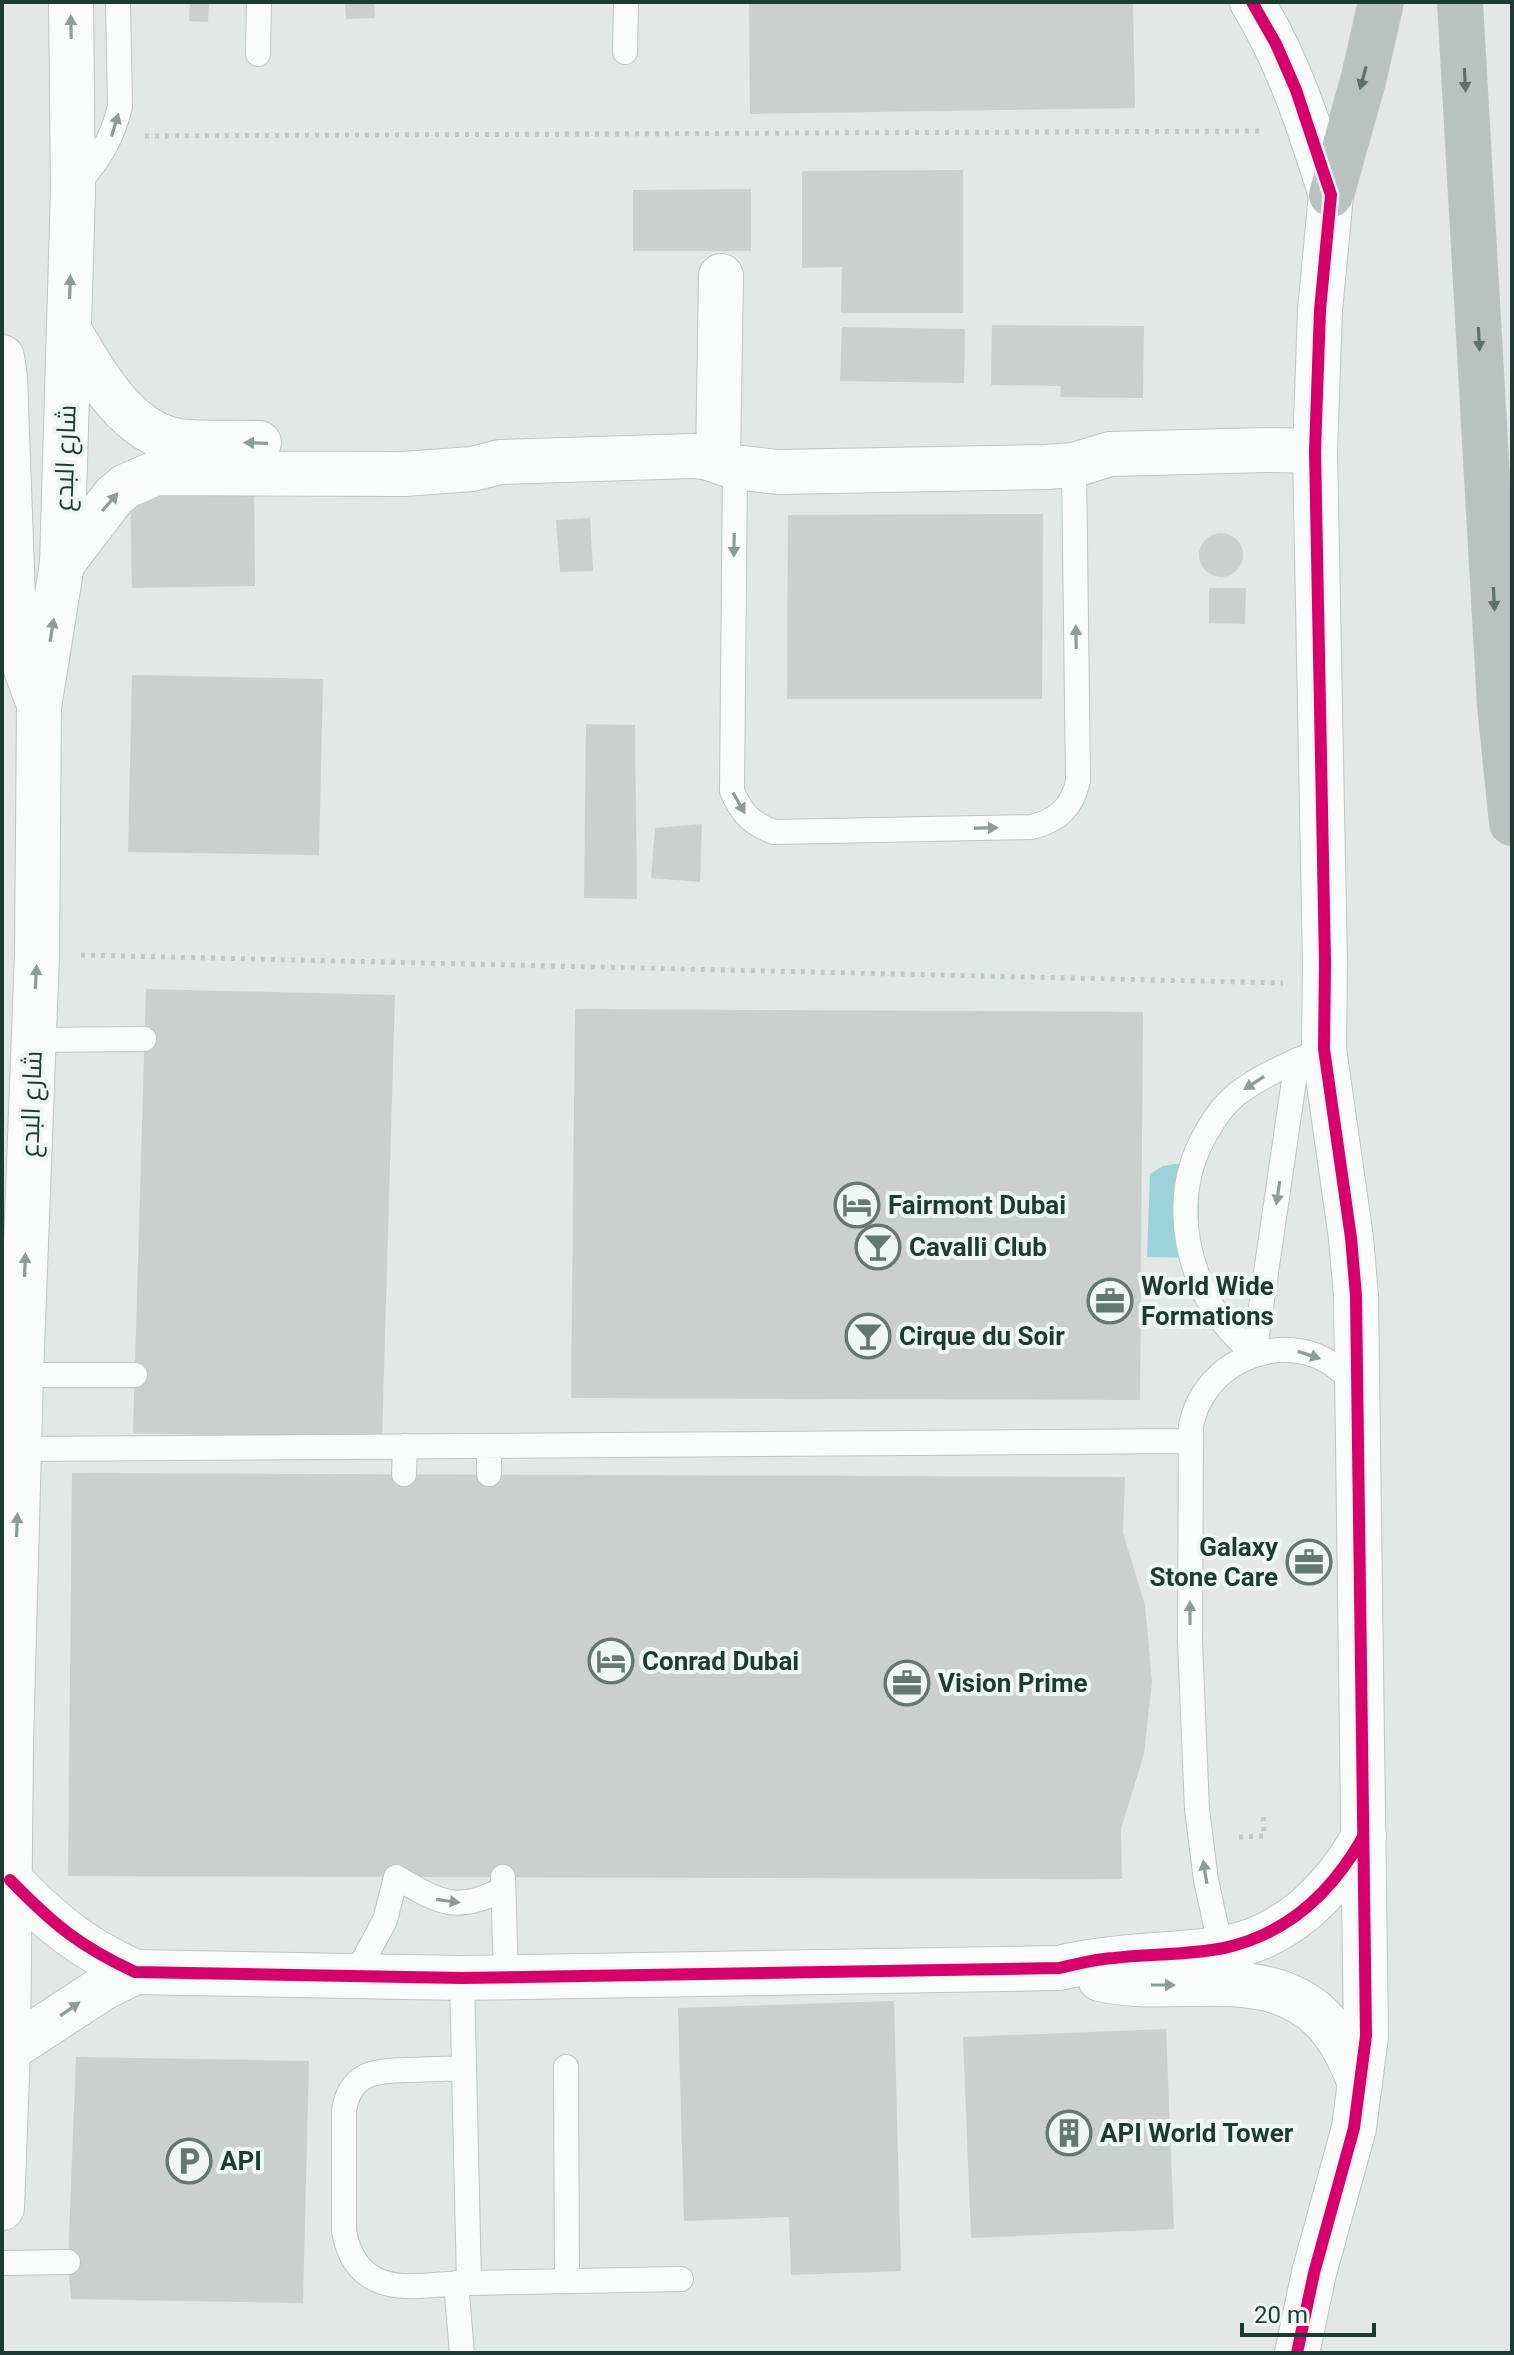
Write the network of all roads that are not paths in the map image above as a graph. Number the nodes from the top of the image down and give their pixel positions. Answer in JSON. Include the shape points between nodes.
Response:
{"nodes":[{"id":1,"x":71,"y":2,"type":"edge"},
{"id":2,"x":118,"y":2,"type":"edge"},
{"id":3,"x":259,"y":2,"type":"edge"},
{"id":4,"x":626,"y":2,"type":"edge"},
{"id":5,"x":1252,"y":2,"type":"edge"},
{"id":6,"x":1381,"y":2,"type":"edge"},
{"id":7,"x":1460,"y":2,"type":"edge"},
{"id":8,"x":625,"y":52,"type":"dead end"},
{"id":9,"x":258,"y":54,"type":"dead end"},
{"id":10,"x":73,"y":190,"type":"junction"},
{"id":11,"x":1331,"y":195,"type":"junction"},
{"id":12,"x":721,"y":276,"type":"dead end"},
{"id":13,"x":69,"y":330,"type":"junction"},
{"id":14,"x":2,"y":357,"type":"edge"},
{"id":15,"x":1315,"y":451,"type":"junction"},
{"id":16,"x":500,"y":462,"type":"junction"},
{"id":17,"x":727,"y":464,"type":"junction"},
{"id":18,"x":1074,"y":465,"type":"junction"},
{"id":19,"x":62,"y":564,"type":"junction"},
{"id":20,"x":39,"y":707,"type":"junction"},
{"id":21,"x":1512,"y":823,"type":"edge"},
{"id":22,"x":144,"y":1039,"type":"dead end"},
{"id":23,"x":33,"y":1040,"type":"junction"},
{"id":24,"x":1311,"y":1055,"type":"junction"},
{"id":25,"x":1254,"y":1355,"type":"junction"},
{"id":26,"x":21,"y":1375,"type":"junction"},
{"id":27,"x":135,"y":1375,"type":"dead end"},
{"id":28,"x":1357,"y":1385,"type":"junction"},
{"id":29,"x":1190,"y":1441,"type":"junction"},
{"id":30,"x":405,"y":1446,"type":"junction"},
{"id":31,"x":489,"y":1446,"type":"junction"},
{"id":32,"x":19,"y":1449,"type":"junction"},
{"id":33,"x":404,"y":1474,"type":"dead end"},
{"id":34,"x":489,"y":1474,"type":"dead end"},
{"id":35,"x":1364,"y":1836,"type":"junction"},
{"id":36,"x":10,"y":1880,"type":"junction"},
{"id":37,"x":1221,"y":1949,"type":"junction"},
{"id":38,"x":1059,"y":1968,"type":"junction"},
{"id":39,"x":135,"y":1972,"type":"junction"},
{"id":40,"x":355,"y":1976,"type":"junction"},
{"id":41,"x":506,"y":1977,"type":"junction"},
{"id":42,"x":462,"y":1978,"type":"junction"},
{"id":43,"x":8,"y":2050,"type":"junction"},
{"id":44,"x":566,"y":2067,"type":"dead end"},
{"id":45,"x":464,"y":2068,"type":"junction"},
{"id":46,"x":1360,"y":2083,"type":"junction"},
{"id":47,"x":2,"y":2208,"type":"edge"},
{"id":48,"x":68,"y":2262,"type":"dead end"},
{"id":49,"x":2,"y":2263,"type":"edge"},
{"id":50,"x":681,"y":2279,"type":"dead end"},
{"id":51,"x":567,"y":2281,"type":"junction"},
{"id":52,"x":463,"y":2283,"type":"junction"},
{"id":53,"x":462,"y":2353,"type":"edge"},
{"id":54,"x":1297,"y":2353,"type":"edge"}],
"edges":[{"from":10,"to":1,"type":"street","name":"شارع البدع","one_way":true},
{"from":10,"to":2,"type":"lane","one_way":true,"via":[[112,136],[120,106]]},
{"from":3,"to":9,"type":"lane"},
{"from":4,"to":8,"type":"lane"},
{"from":5,"to":11,"type":"street","via":[[1296,90]]},
{"from":6,"to":11,"type":"highway","one_way":true},
{"from":7,"to":21,"type":"highway","one_way":true,"via":[[1500,706]]},
{"from":13,"to":10,"type":"street","name":"شارع البدع","one_way":true},
{"from":11,"to":15,"type":"street"},
{"from":12,"to":17,"type":"street"},
{"from":16,"to":13,"type":"street","one_way":true,"via":[[438,449],[178,441],[132,417],[106,390]]},
{"from":13,"to":19,"type":"street","name":"شارع البدع"},
{"from":14,"to":20,"type":"street","via":[[13,596],[23,661]]},
{"from":15,"to":18,"type":"street","via":[[1110,454]]},
{"from":15,"to":24,"type":"street","via":[[1325,963]]},
{"from":16,"to":17,"type":"street","via":[[692,456]]},
{"from":19,"to":16,"type":"street","one_way":true,"via":[[114,496],[156,473],[404,474]]},
{"from":17,"to":18,"type":"street","via":[[778,472]]},
{"from":17,"to":18,"type":"lane","one_way":true,"via":[[732,791],[747,818],[774,832],[1032,827],[1068,807],[1078,781]]},
{"from":20,"to":19,"type":"street","name":"شارع البدع","one_way":true},
{"from":23,"to":20,"type":"street","name":"شارع البدع","one_way":true},
{"from":22,"to":23,"type":"lane"},
{"from":26,"to":23,"type":"street","name":"شارع البدع","one_way":true},
{"from":24,"to":25,"type":"lane","one_way":true},
{"from":24,"to":25,"type":"lane","one_way":true,"via":[[1267,1074],[1235,1096],[1213,1120],[1188,1174],[1185,1227],[1199,1279],[1212,1306]]},
{"from":24,"to":28,"type":"street","via":[[1351,1238]]},
{"from":25,"to":28,"type":"lane","one_way":true,"via":[[1271,1350],[1318,1357]]},
{"from":25,"to":29,"type":"lane","via":[[1228,1367],[1210,1384],[1198,1403]]},
{"from":26,"to":27,"type":"lane"},
{"from":26,"to":32,"type":"street","name":"شارع البدع"},
{"from":28,"to":35,"type":"street"},
{"from":29,"to":31,"type":"lane"},
{"from":37,"to":29,"type":"lane","one_way":true,"via":[[1197,1810]]},
{"from":30,"to":31,"type":"lane"},
{"from":30,"to":32,"type":"lane"},
{"from":30,"to":33,"type":"lane"},
{"from":31,"to":34,"type":"lane"},
{"from":36,"to":32,"type":"street","name":"شارع البدع","one_way":true},
{"from":35,"to":37,"type":"street","via":[[1335,1880],[1296,1917]]},
{"from":35,"to":46,"type":"street","via":[[1366,2036]]},
{"from":36,"to":39,"type":"street","via":[[72,1938]]},
{"from":36,"to":43,"type":"street","name":"شارع البدع"},
{"from":37,"to":38,"type":"street"},
{"from":38,"to":41,"type":"street"},
{"from":38,"to":46,"type":"street","one_way":true,"via":[[1123,1983],[1249,1985],[1294,1997],[1333,2032]]},
{"from":39,"to":40,"type":"street"},
{"from":43,"to":39,"type":"street","one_way":true},
{"from":40,"to":41,"type":"lane","one_way":true,"via":[[385,1920],[396,1877],[423,1894],[455,1903],[472,1902],[503,1883]]},
{"from":40,"to":42,"type":"street"},
{"from":41,"to":42,"type":"street"},
{"from":42,"to":45,"type":"lane"},
{"from":43,"to":47,"type":"street","name":"شارع البدع"},
{"from":44,"to":51,"type":"lane"},
{"from":45,"to":52,"type":"lane"},
{"from":45,"to":52,"type":"lane","via":[[369,2074],[351,2089],[344,2111],[344,2231],[355,2262],[380,2282],[397,2286]]},
{"from":46,"to":54,"type":"street","via":[[1354,2128]]},
{"from":48,"to":49,"type":"lane"},
{"from":50,"to":51,"type":"lane"},
{"from":51,"to":52,"type":"lane"},
{"from":52,"to":53,"type":"lane"}]}
